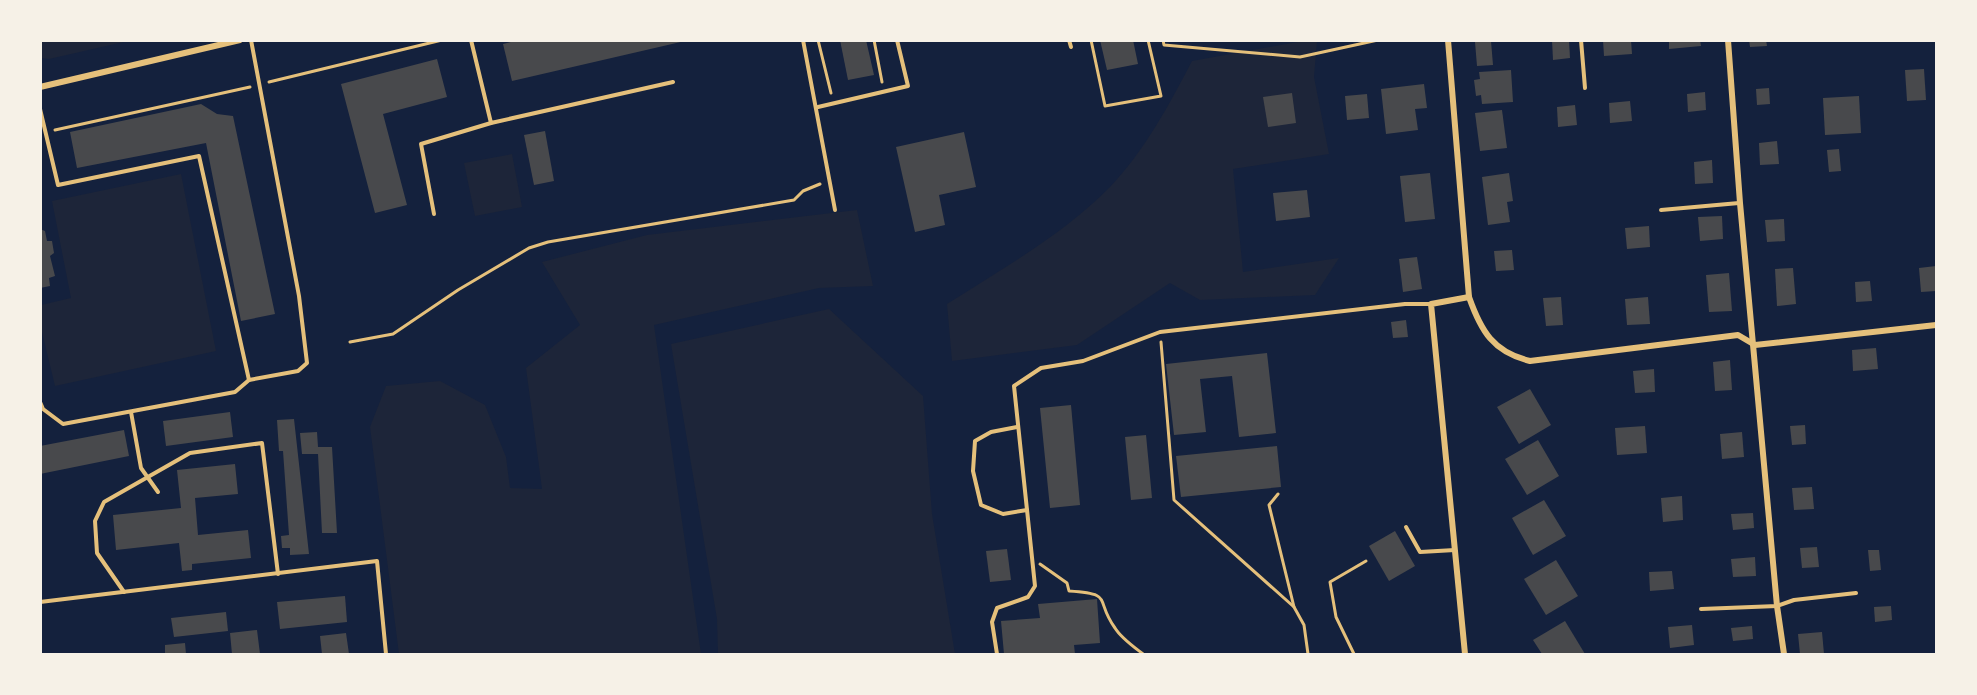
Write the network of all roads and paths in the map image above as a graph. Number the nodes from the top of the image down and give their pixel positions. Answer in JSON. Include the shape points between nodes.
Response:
{"nodes":[{"id":1,"x":240,"y":40,"type":"edge"},
{"id":2,"x":251,"y":40,"type":"edge"},
{"id":3,"x":442,"y":40,"type":"edge"},
{"id":4,"x":471,"y":40,"type":"edge"},
{"id":5,"x":803,"y":40,"type":"edge"},
{"id":6,"x":818,"y":40,"type":"edge"},
{"id":7,"x":874,"y":40,"type":"edge"},
{"id":8,"x":897,"y":40,"type":"edge"},
{"id":9,"x":1069,"y":40,"type":"edge"},
{"id":10,"x":1091,"y":40,"type":"edge"},
{"id":11,"x":1148,"y":40,"type":"edge"},
{"id":12,"x":1163,"y":40,"type":"edge"},
{"id":13,"x":1378,"y":40,"type":"edge"},
{"id":14,"x":1448,"y":40,"type":"edge"},
{"id":15,"x":1581,"y":40,"type":"edge"},
{"id":16,"x":1728,"y":40,"type":"edge"},
{"id":17,"x":1071,"y":47,"type":"dead end"},
{"id":18,"x":673,"y":82,"type":"dead end"},
{"id":19,"x":260,"y":84,"type":"junction"},
{"id":20,"x":872,"y":84,"type":"dead end"},
{"id":21,"x":40,"y":87,"type":"edge"},
{"id":22,"x":1585,"y":88,"type":"dead end"},
{"id":23,"x":840,"y":91,"type":"dead end"},
{"id":24,"x":818,"y":107,"type":"junction"},
{"id":25,"x":40,"y":110,"type":"edge"},
{"id":26,"x":490,"y":123,"type":"junction"},
{"id":27,"x":45,"y":132,"type":"junction"},
{"id":28,"x":831,"y":181,"type":"junction"},
{"id":29,"x":1740,"y":203,"type":"junction"},
{"id":30,"x":836,"y":210,"type":"dead end"},
{"id":31,"x":1661,"y":210,"type":"dead end"},
{"id":32,"x":434,"y":214,"type":"dead end"},
{"id":33,"x":1469,"y":297,"type":"junction"},
{"id":34,"x":1431,"y":304,"type":"junction"},
{"id":35,"x":1936,"y":325,"type":"edge"},
{"id":36,"x":1160,"y":332,"type":"junction"},
{"id":37,"x":350,"y":342,"type":"dead end"},
{"id":38,"x":1755,"y":345,"type":"junction"},
{"id":39,"x":249,"y":380,"type":"junction"},
{"id":40,"x":40,"y":402,"type":"edge"},
{"id":41,"x":131,"y":412,"type":"junction"},
{"id":42,"x":1017,"y":427,"type":"junction"},
{"id":43,"x":148,"y":477,"type":"junction"},
{"id":44,"x":158,"y":492,"type":"dead end"},
{"id":45,"x":1278,"y":494,"type":"dead end"},
{"id":46,"x":1027,"y":510,"type":"junction"},
{"id":47,"x":1406,"y":527,"type":"dead end"},
{"id":48,"x":1455,"y":550,"type":"junction"},
{"id":49,"x":1032,"y":560,"type":"junction"},
{"id":50,"x":1366,"y":561,"type":"dead end"},
{"id":51,"x":278,"y":574,"type":"junction"},
{"id":52,"x":124,"y":592,"type":"junction"},
{"id":53,"x":1856,"y":593,"type":"dead end"},
{"id":54,"x":40,"y":602,"type":"edge"},
{"id":55,"x":1777,"y":606,"type":"junction"},
{"id":56,"x":1294,"y":607,"type":"junction"},
{"id":57,"x":1701,"y":609,"type":"dead end"},
{"id":58,"x":386,"y":654,"type":"edge"},
{"id":59,"x":997,"y":654,"type":"edge"},
{"id":60,"x":1143,"y":654,"type":"edge"},
{"id":61,"x":1308,"y":654,"type":"edge"},
{"id":62,"x":1354,"y":654,"type":"edge"},
{"id":63,"x":1465,"y":654,"type":"edge"},
{"id":64,"x":1784,"y":654,"type":"edge"}],
"edges":[{"from":1,"to":21,"type":"street"},
{"from":2,"to":19,"type":"lane"},
{"from":3,"to":19,"type":"path"},
{"from":4,"to":26,"type":"lane"},
{"from":5,"to":24,"type":"lane"},
{"from":6,"to":23,"type":"path","via":[[830,93]]},
{"from":7,"to":20,"type":"path","via":[[882,82]]},
{"from":8,"to":24,"type":"lane","via":[[908,86]]},
{"from":9,"to":17,"type":"lane"},
{"from":10,"to":11,"type":"path","via":[[1105,106],[1161,96]]},
{"from":12,"to":13,"type":"path","via":[[1164,45],[1300,57]]},
{"from":14,"to":33,"type":"street"},
{"from":15,"to":22,"type":"lane"},
{"from":16,"to":29,"type":"street"},
{"from":18,"to":26,"type":"lane"},
{"from":19,"to":27,"type":"path"},
{"from":19,"to":39,"type":"lane","via":[[299,296],[307,363],[298,371]]},
{"from":24,"to":28,"type":"lane"},
{"from":25,"to":27,"type":"lane"},
{"from":26,"to":32,"type":"lane","via":[[421,144]]},
{"from":27,"to":39,"type":"lane","via":[[58,185],[199,156]]},
{"from":28,"to":30,"type":"lane"},
{"from":28,"to":37,"type":"path","via":[[803,191],[794,200],[529,248],[393,334]]},
{"from":29,"to":31,"type":"lane"},
{"from":29,"to":38,"type":"street"},
{"from":33,"to":34,"type":"street"},
{"from":33,"to":38,"type":"street","via":[[1487,335],[1509,356],[1530,361],[1738,335]]},
{"from":34,"to":36,"type":"lane"},
{"from":34,"to":48,"type":"street"},
{"from":35,"to":38,"type":"street"},
{"from":36,"to":42,"type":"lane","via":[[1083,361],[1041,368],[1014,386]]},
{"from":36,"to":56,"type":"path","via":[[1174,500]]},
{"from":38,"to":55,"type":"street"},
{"from":39,"to":41,"type":"lane","via":[[235,392]]},
{"from":40,"to":41,"type":"lane","via":[[63,424]]},
{"from":41,"to":43,"type":"lane","via":[[141,468]]},
{"from":42,"to":46,"type":"lane"},
{"from":42,"to":46,"type":"lane","via":[[991,432],[975,441],[974,471],[981,505],[1003,514]]},
{"from":43,"to":44,"type":"lane"},
{"from":43,"to":51,"type":"lane","via":[[190,453],[262,443]]},
{"from":43,"to":52,"type":"lane","via":[[104,502],[95,521],[97,553]]},
{"from":45,"to":56,"type":"path","via":[[1269,505]]},
{"from":46,"to":49,"type":"lane"},
{"from":47,"to":48,"type":"lane","via":[[1420,552]]},
{"from":48,"to":63,"type":"street"},
{"from":49,"to":59,"type":"lane","via":[[1035,586],[1028,597],[997,608],[992,622]]},
{"from":49,"to":60,"type":"path","via":[[1048,567],[1067,583],[1069,591],[1096,593],[1103,599],[1115,628]]},
{"from":50,"to":62,"type":"path","via":[[1330,582],[1336,617]]},
{"from":51,"to":52,"type":"lane"},
{"from":51,"to":58,"type":"lane","via":[[377,561]]},
{"from":52,"to":54,"type":"lane"},
{"from":53,"to":55,"type":"lane","via":[[1794,600]]},
{"from":55,"to":57,"type":"lane"},
{"from":55,"to":64,"type":"street"},
{"from":56,"to":61,"type":"path","via":[[1304,624]]}]}
